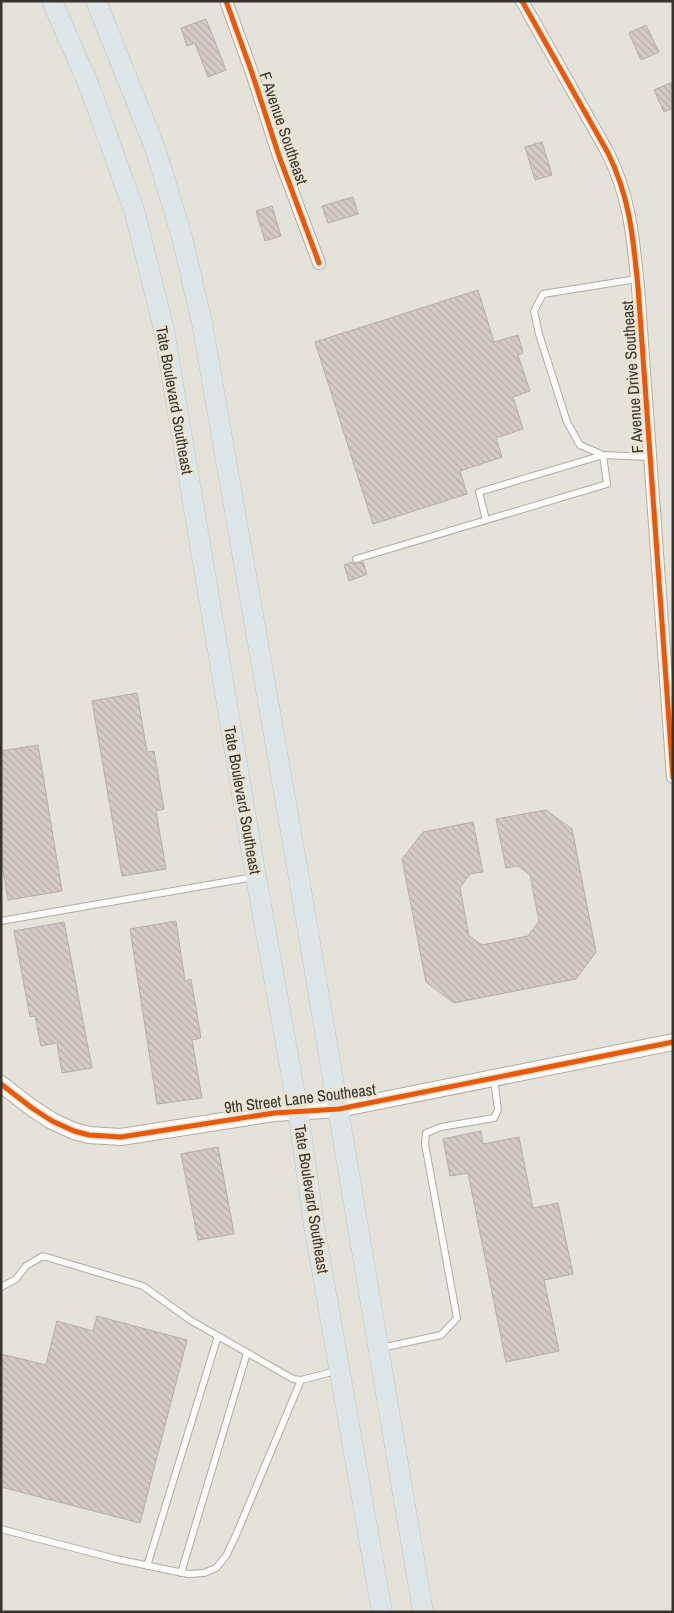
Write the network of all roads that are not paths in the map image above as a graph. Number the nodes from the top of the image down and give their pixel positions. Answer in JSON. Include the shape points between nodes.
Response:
{"nodes":[{"id":1,"x":52,"y":1,"type":"edge"},
{"id":2,"x":96,"y":1,"type":"edge"},
{"id":3,"x":226,"y":1,"type":"edge"},
{"id":4,"x":522,"y":1,"type":"edge"},
{"id":5,"x":319,"y":263,"type":"dead end"},
{"id":6,"x":637,"y":278,"type":"junction"},
{"id":7,"x":603,"y":455,"type":"junction"},
{"id":8,"x":650,"y":457,"type":"junction"},
{"id":9,"x":486,"y":520,"type":"junction"},
{"id":10,"x":356,"y":559,"type":"dead end"},
{"id":11,"x":668,"y":652,"type":"edge"},
{"id":12,"x":673,"y":777,"type":"edge"},
{"id":13,"x":256,"y":877,"type":"junction"},
{"id":14,"x":1,"y":921,"type":"edge"},
{"id":15,"x":673,"y":1042,"type":"edge"},
{"id":16,"x":494,"y":1078,"type":"junction"},
{"id":17,"x":1,"y":1084,"type":"edge"},
{"id":18,"x":338,"y":1109,"type":"junction"},
{"id":19,"x":298,"y":1111,"type":"junction"},
{"id":20,"x":1,"y":1287,"type":"edge"},
{"id":21,"x":218,"y":1336,"type":"junction"},
{"id":22,"x":379,"y":1348,"type":"junction"},
{"id":23,"x":247,"y":1353,"type":"junction"},
{"id":24,"x":340,"y":1370,"type":"junction"},
{"id":25,"x":301,"y":1380,"type":"junction"},
{"id":26,"x":1,"y":1529,"type":"edge"},
{"id":27,"x":147,"y":1566,"type":"junction"},
{"id":28,"x":181,"y":1573,"type":"junction"},
{"id":29,"x":382,"y":1612,"type":"edge"},
{"id":30,"x":423,"y":1612,"type":"edge"}],
"edges":[{"from":1,"to":13,"type":"main road","name":"Tate Boulevard Southeast","via":[[116,157],[135,213],[164,330]]},
{"from":2,"to":18,"type":"main road","via":[[155,148],[182,237],[202,322]]},
{"from":3,"to":5,"type":"street","name":"F Avenue Southeast"},
{"from":4,"to":6,"type":"street","name":"F Avenue Drive Southeast","via":[[616,170],[630,216]]},
{"from":6,"to":7,"type":"lane","via":[[542,294],[534,311],[566,422],[580,445]]},
{"from":6,"to":8,"type":"street","name":"F Avenue Drive Southeast"},
{"from":7,"to":8,"type":"lane"},
{"from":7,"to":9,"type":"lane","via":[[607,484]]},
{"from":7,"to":9,"type":"lane","via":[[479,492]]},
{"from":8,"to":11,"type":"street","name":"F Avenue Drive Southeast"},
{"from":9,"to":10,"type":"lane"},
{"from":11,"to":12,"type":"street","name":"F Avenue Drive Southeast"},
{"from":13,"to":14,"type":"lane"},
{"from":13,"to":19,"type":"main road","name":"Tate Boulevard Southeast"},
{"from":15,"to":16,"type":"street","name":"9th Street Lane Southeast"},
{"from":16,"to":18,"type":"street","name":"9th Street Lane Southeast"},
{"from":16,"to":22,"type":"lane","via":[[498,1110],[494,1118],[426,1133],[457,1318],[441,1335]]},
{"from":17,"to":19,"type":"street","name":"9th Street Lane Southeast","via":[[52,1121],[89,1136],[108,1138]]},
{"from":18,"to":19,"type":"street","name":"9th Street Lane Southeast"},
{"from":18,"to":22,"type":"main road"},
{"from":19,"to":24,"type":"main road","name":"Tate Boulevard Southeast"},
{"from":20,"to":21,"type":"lane","via":[[43,1256],[142,1286]]},
{"from":21,"to":23,"type":"lane"},
{"from":21,"to":27,"type":"lane"},
{"from":22,"to":30,"type":"main road"},
{"from":23,"to":25,"type":"lane","via":[[293,1380]]},
{"from":23,"to":28,"type":"lane"},
{"from":24,"to":25,"type":"lane"},
{"from":24,"to":29,"type":"main road","name":"Tate Boulevard Southeast"},
{"from":25,"to":28,"type":"lane","via":[[226,1556],[216,1568],[204,1573]]},
{"from":26,"to":27,"type":"lane"},
{"from":27,"to":28,"type":"lane"}]}
